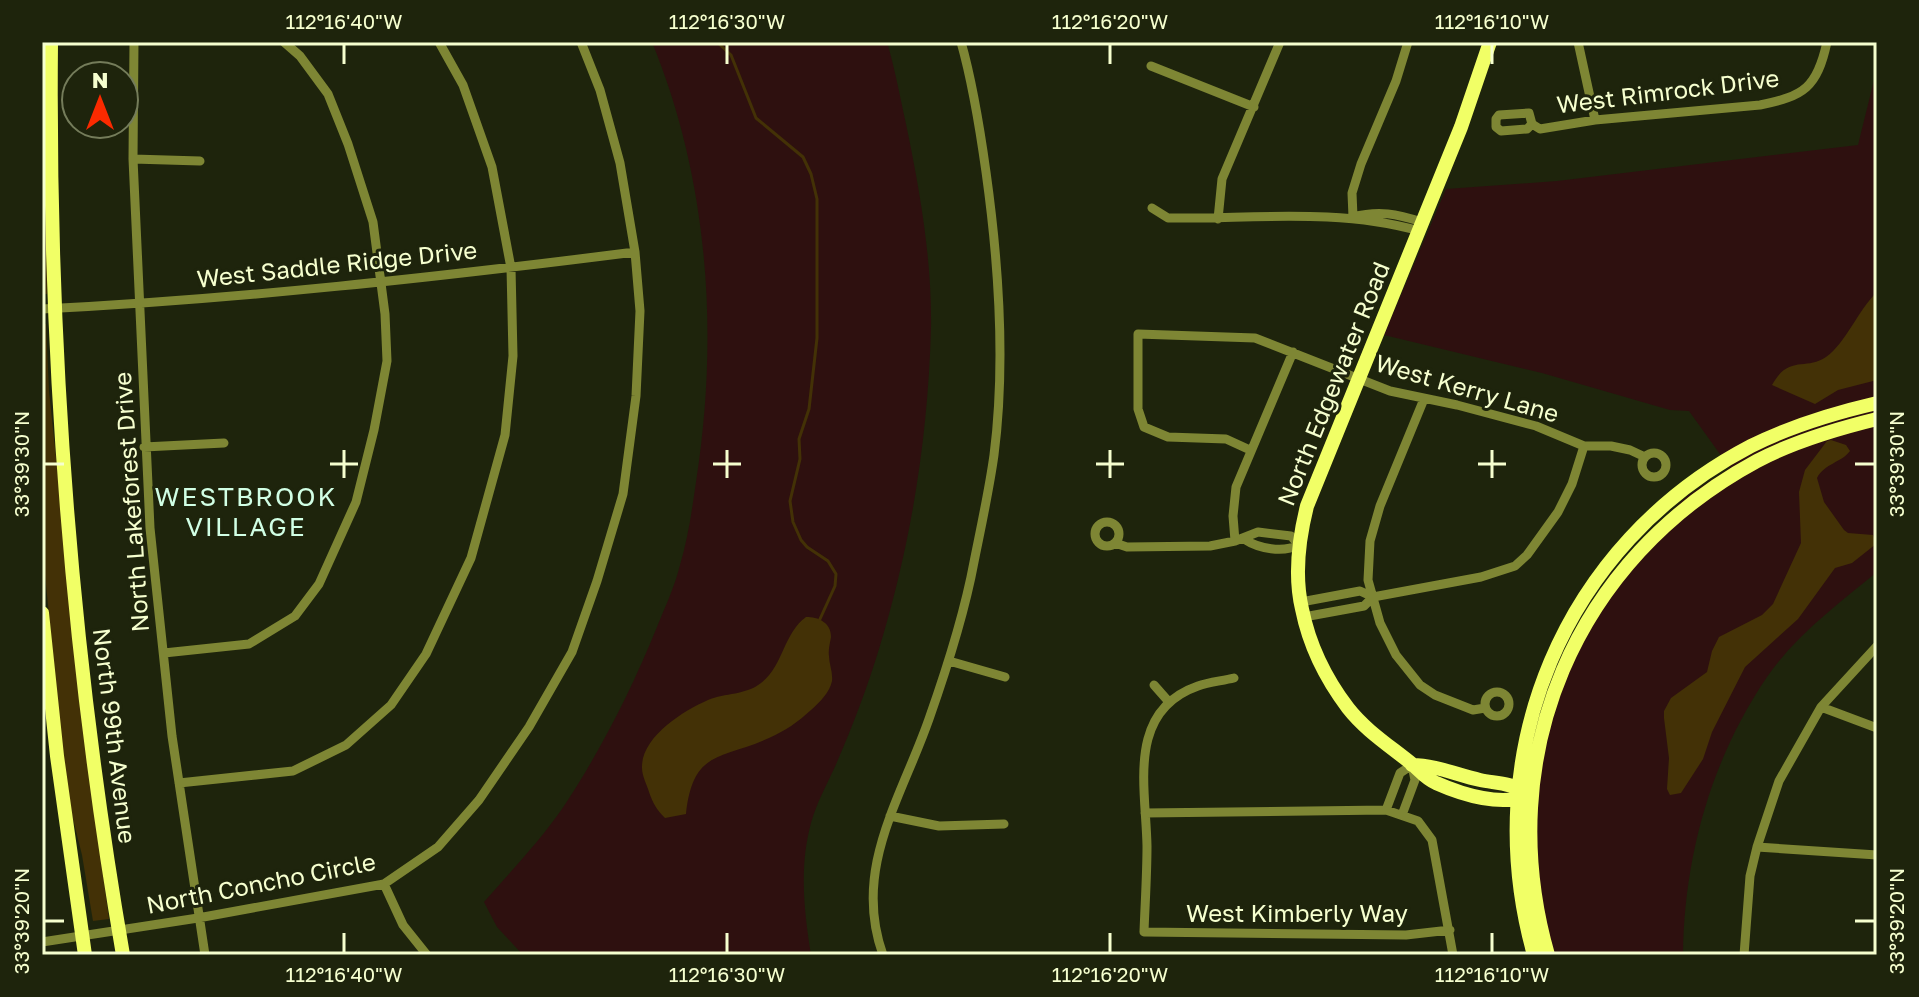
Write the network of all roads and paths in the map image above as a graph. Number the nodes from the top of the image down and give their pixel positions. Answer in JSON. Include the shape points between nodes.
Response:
{"nodes":[{"id":1,"x":51,"y":42,"type":"edge"},
{"id":2,"x":134,"y":42,"type":"edge"},
{"id":3,"x":284,"y":42,"type":"edge"},
{"id":4,"x":439,"y":42,"type":"edge"},
{"id":5,"x":581,"y":42,"type":"edge"},
{"id":6,"x":961,"y":42,"type":"edge"},
{"id":7,"x":1280,"y":42,"type":"edge"},
{"id":8,"x":1408,"y":42,"type":"edge"},
{"id":9,"x":1490,"y":42,"type":"edge"},
{"id":10,"x":1578,"y":42,"type":"edge"},
{"id":11,"x":1827,"y":42,"type":"edge"},
{"id":12,"x":1151,"y":66,"type":"dead end"},
{"id":13,"x":1254,"y":107,"type":"junction"},
{"id":14,"x":1595,"y":120,"type":"junction"},
{"id":15,"x":1532,"y":124,"type":"dead end"},
{"id":16,"x":133,"y":159,"type":"junction"},
{"id":17,"x":200,"y":161,"type":"dead end"},
{"id":18,"x":1152,"y":208,"type":"dead end"},
{"id":19,"x":1353,"y":217,"type":"junction"},
{"id":20,"x":1218,"y":219,"type":"junction"},
{"id":21,"x":1420,"y":227,"type":"junction"},
{"id":22,"x":635,"y":252,"type":"junction"},
{"id":23,"x":511,"y":268,"type":"junction"},
{"id":24,"x":379,"y":282,"type":"junction"},
{"id":25,"x":138,"y":304,"type":"junction"},
{"id":26,"x":48,"y":309,"type":"edge"},
{"id":27,"x":1293,"y":352,"type":"junction"},
{"id":28,"x":1358,"y":379,"type":"junction"},
{"id":29,"x":1424,"y":399,"type":"junction"},
{"id":30,"x":1877,"y":403,"type":"edge"},
{"id":31,"x":1877,"y":419,"type":"edge"},
{"id":32,"x":224,"y":443,"type":"dead end"},
{"id":33,"x":1584,"y":446,"type":"junction"},
{"id":34,"x":144,"y":447,"type":"junction"},
{"id":35,"x":1250,"y":450,"type":"junction"},
{"id":36,"x":1645,"y":457,"type":"dead end"},
{"id":37,"x":1239,"y":540,"type":"junction"},
{"id":38,"x":1115,"y":543,"type":"dead end"},
{"id":39,"x":1299,"y":545,"type":"junction"},
{"id":40,"x":1373,"y":597,"type":"junction"},
{"id":41,"x":1302,"y":609,"type":"junction"},
{"id":42,"x":42,"y":613,"type":"edge"},
{"id":43,"x":1877,"y":646,"type":"edge"},
{"id":44,"x":164,"y":653,"type":"junction"},
{"id":45,"x":949,"y":661,"type":"junction"},
{"id":46,"x":1005,"y":677,"type":"dead end"},
{"id":47,"x":1234,"y":678,"type":"dead end"},
{"id":48,"x":1154,"y":685,"type":"dead end"},
{"id":49,"x":1169,"y":702,"type":"junction"},
{"id":50,"x":1821,"y":707,"type":"junction"},
{"id":51,"x":1485,"y":708,"type":"dead end"},
{"id":52,"x":1877,"y":728,"type":"edge"},
{"id":53,"x":1412,"y":765,"type":"junction"},
{"id":54,"x":179,"y":783,"type":"junction"},
{"id":55,"x":1521,"y":794,"type":"junction"},
{"id":56,"x":1386,"y":810,"type":"junction"},
{"id":57,"x":1145,"y":813,"type":"junction"},
{"id":58,"x":1402,"y":815,"type":"junction"},
{"id":59,"x":890,"y":816,"type":"junction"},
{"id":60,"x":1004,"y":824,"type":"dead end"},
{"id":61,"x":1757,"y":847,"type":"junction"},
{"id":62,"x":1877,"y":855,"type":"edge"},
{"id":63,"x":384,"y":884,"type":"junction"},
{"id":64,"x":198,"y":918,"type":"junction"},
{"id":65,"x":1450,"y":930,"type":"junction"},
{"id":66,"x":119,"y":931,"type":"junction"},
{"id":67,"x":82,"y":936,"type":"junction"},
{"id":68,"x":42,"y":942,"type":"edge"},
{"id":69,"x":85,"y":955,"type":"edge"},
{"id":70,"x":123,"y":955,"type":"edge"},
{"id":71,"x":205,"y":955,"type":"edge"},
{"id":72,"x":427,"y":955,"type":"edge"},
{"id":73,"x":883,"y":955,"type":"edge"},
{"id":74,"x":1453,"y":955,"type":"edge"},
{"id":75,"x":1534,"y":955,"type":"edge"},
{"id":76,"x":1548,"y":955,"type":"edge"},
{"id":77,"x":1744,"y":955,"type":"edge"}],
"edges":[{"from":1,"to":26,"type":"street","name":"North 99th Avenue"},
{"from":2,"to":16,"type":"street","name":"North Lakeforest Drive"},
{"from":3,"to":24,"type":"street","via":[[328,94],[348,144],[373,222]]},
{"from":4,"to":23,"type":"street","via":[[463,85],[492,167]]},
{"from":5,"to":22,"type":"street","name":"North Concho Circle","via":[[620,163]]},
{"from":6,"to":45,"type":"street","via":[[996,239],[999,384],[994,454],[974,565]]},
{"from":7,"to":13,"type":"street"},
{"from":8,"to":19,"type":"street","via":[[1356,178]]},
{"from":9,"to":21,"type":"street","name":"North Edgewater Road"},
{"from":10,"to":14,"type":"street"},
{"from":11,"to":14,"type":"street","name":"West Rimrock Drive","via":[[1809,88],[1784,100]]},
{"from":12,"to":13,"type":"street"},
{"from":13,"to":20,"type":"street","via":[[1222,179]]},
{"from":14,"to":15,"type":"street","name":"West Rimrock Drive","via":[[1540,129]]},
{"from":16,"to":17,"type":"street"},
{"from":16,"to":25,"type":"street","name":"North Lakeforest Drive"},
{"from":18,"to":20,"type":"street","via":[[1168,218]]},
{"from":19,"to":20,"type":"street"},
{"from":19,"to":21,"type":"street"},
{"from":21,"to":28,"type":"street","name":"North Edgewater Road"},
{"from":22,"to":23,"type":"street","name":"West Saddle Ridge Drive"},
{"from":22,"to":63,"type":"street","name":"North Concho Circle","via":[[640,311],[636,396],[623,494],[572,652],[479,800],[438,847]]},
{"from":23,"to":24,"type":"street","name":"West Saddle Ridge Drive"},
{"from":23,"to":54,"type":"street","via":[[513,356],[505,435],[471,558],[426,654],[391,705],[346,745],[293,771]]},
{"from":24,"to":25,"type":"street","name":"West Saddle Ridge Drive"},
{"from":24,"to":44,"type":"street","via":[[387,361],[374,430],[356,502],[319,584],[295,616],[249,644]]},
{"from":25,"to":26,"type":"street","name":"West Saddle Ridge Drive"},
{"from":25,"to":34,"type":"street","name":"North Lakeforest Drive"},
{"from":26,"to":66,"type":"street","name":"North 99th Avenue","via":[[83,677]]},
{"from":27,"to":28,"type":"street","name":"West Kerry Lane"},
{"from":27,"to":35,"type":"street"},
{"from":27,"to":35,"type":"street","name":"West Kerry Lane","via":[[1255,338],[1138,334],[1138,409],[1144,427],[1168,437],[1226,439]]},
{"from":28,"to":29,"type":"street","name":"West Kerry Lane"},
{"from":28,"to":39,"type":"street","name":"North Edgewater Road","via":[[1307,506]]},
{"from":29,"to":33,"type":"street","name":"West Kerry Lane","via":[[1536,426]]},
{"from":29,"to":40,"type":"street","via":[[1370,541],[1368,580]]},
{"from":30,"to":55,"type":"street","via":[[1751,446],[1674,497],[1615,555],[1559,643],[1526,734]]},
{"from":31,"to":55,"type":"street","via":[[1790,446],[1747,467],[1684,509],[1627,565],[1565,666]]},
{"from":32,"to":34,"type":"street"},
{"from":33,"to":36,"type":"street","name":"West Kerry Lane","via":[[1611,446]]},
{"from":33,"to":40,"type":"street","via":[[1558,512],[1515,566]]},
{"from":34,"to":44,"type":"street","name":"North Lakeforest Drive"},
{"from":35,"to":37,"type":"street","via":[[1236,487],[1233,516]]},
{"from":37,"to":38,"type":"street","via":[[1173,547]]},
{"from":37,"to":39,"type":"street","via":[[1288,551]]},
{"from":37,"to":39,"type":"street","via":[[1258,532],[1276,533],[1291,536]]},
{"from":39,"to":41,"type":"street","name":"North Edgewater Road"},
{"from":40,"to":41,"type":"street","via":[[1364,606]]},
{"from":40,"to":41,"type":"street","via":[[1360,591]]},
{"from":40,"to":51,"type":"street","via":[[1396,655],[1420,685],[1473,710]]},
{"from":41,"to":53,"type":"street","name":"North Edgewater Road","via":[[1328,678],[1349,709]]},
{"from":42,"to":67,"type":"street"},
{"from":43,"to":50,"type":"street"},
{"from":44,"to":54,"type":"street","name":"North Lakeforest Drive"},
{"from":45,"to":46,"type":"street"},
{"from":45,"to":59,"type":"street"},
{"from":47,"to":49,"type":"street","via":[[1198,685]]},
{"from":48,"to":49,"type":"street"},
{"from":49,"to":57,"type":"street","via":[[1146,737]]},
{"from":50,"to":52,"type":"street"},
{"from":50,"to":61,"type":"street","via":[[1779,781]]},
{"from":53,"to":55,"type":"street","name":"North Edgewater Road","via":[[1429,765]]},
{"from":53,"to":56,"type":"street","via":[[1400,773]]},
{"from":53,"to":58,"type":"street","via":[[1415,780]]},
{"from":54,"to":64,"type":"street","name":"North Lakeforest Drive"},
{"from":55,"to":75,"type":"street","via":[[1516,861]]},
{"from":55,"to":76,"type":"street"},
{"from":56,"to":57,"type":"street"},
{"from":56,"to":58,"type":"street"},
{"from":57,"to":65,"type":"street","name":"West Kimberly Way","via":[[1144,932],[1406,935]]},
{"from":58,"to":65,"type":"street","via":[[1418,821],[1432,840]]},
{"from":59,"to":60,"type":"street","via":[[939,826]]},
{"from":59,"to":73,"type":"street","via":[[872,887],[874,929]]},
{"from":61,"to":62,"type":"street"},
{"from":61,"to":77,"type":"street"},
{"from":63,"to":64,"type":"street","name":"North Concho Circle"},
{"from":63,"to":72,"type":"street","via":[[403,925]]},
{"from":64,"to":66,"type":"street","name":"North Concho Circle"},
{"from":64,"to":71,"type":"street","name":"North Lakeforest Drive"},
{"from":65,"to":74,"type":"street"},
{"from":66,"to":67,"type":"street","name":"North Concho Circle"},
{"from":66,"to":70,"type":"street","name":"North 99th Avenue"},
{"from":67,"to":68,"type":"street","name":"North Concho Circle"},
{"from":67,"to":69,"type":"street"}]}
